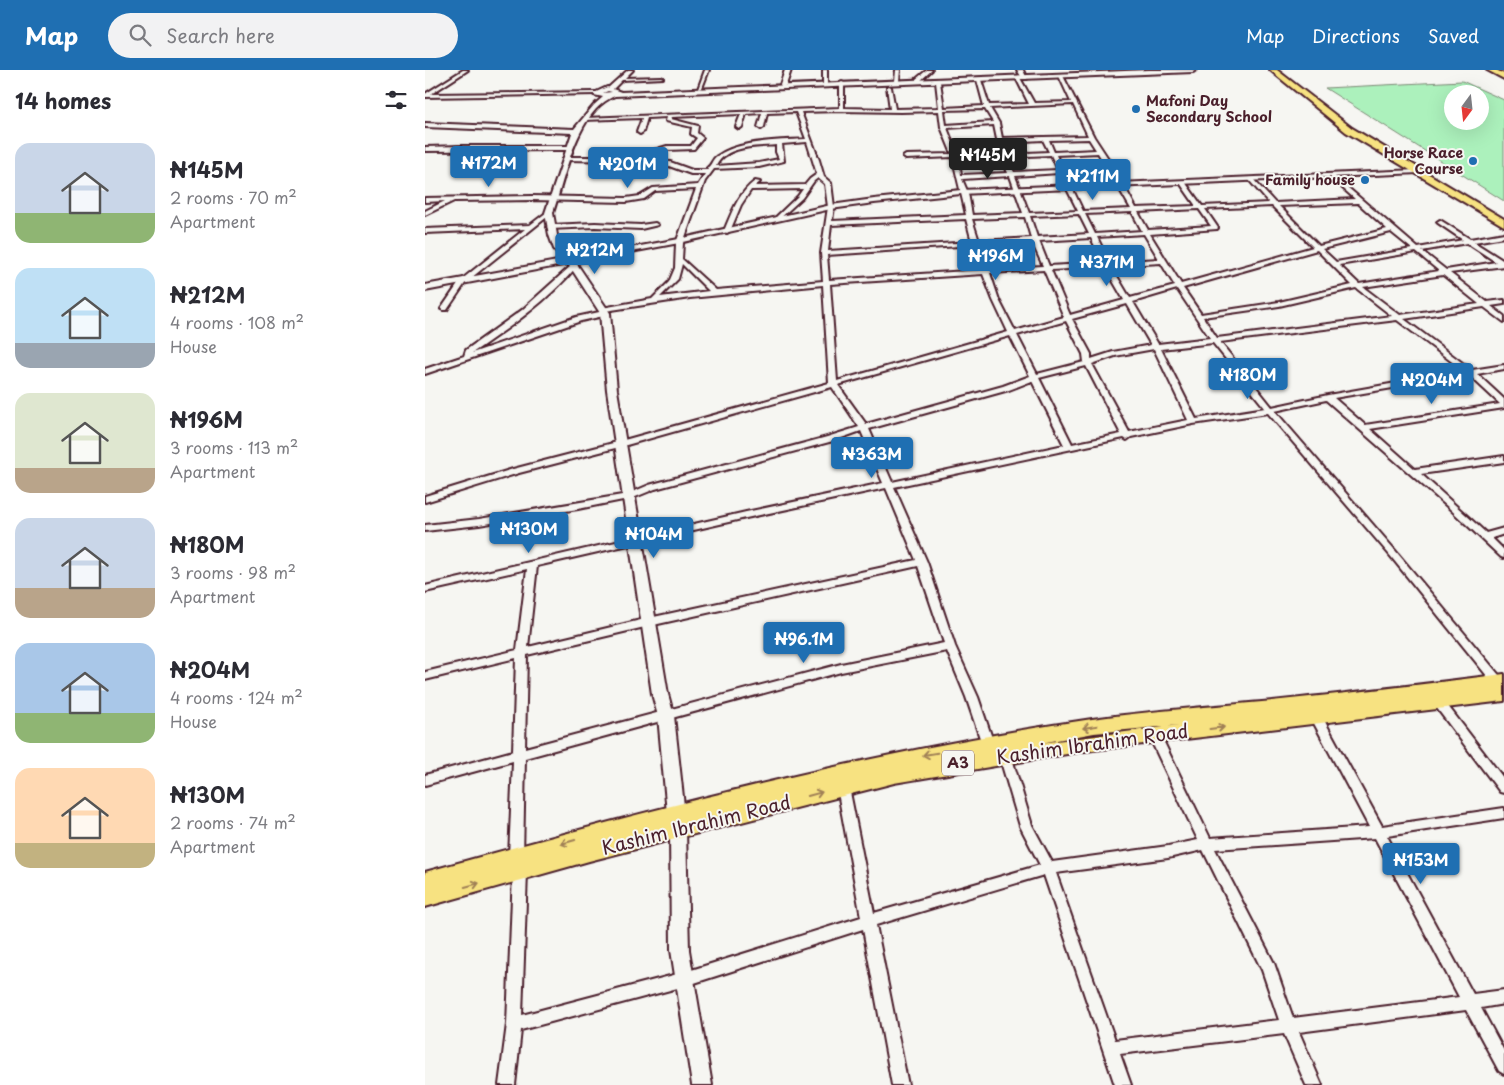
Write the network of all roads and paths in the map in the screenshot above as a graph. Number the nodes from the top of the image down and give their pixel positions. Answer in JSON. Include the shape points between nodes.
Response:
{"nodes":[{"id":1,"x":466,"y":70,"type":"edge"},
{"id":2,"x":631,"y":70,"type":"edge"},
{"id":3,"x":707,"y":70,"type":"edge"},
{"id":4,"x":788,"y":70,"type":"edge"},
{"id":5,"x":825,"y":70,"type":"edge"},
{"id":6,"x":899,"y":70,"type":"edge"},
{"id":7,"x":930,"y":70,"type":"edge"},
{"id":8,"x":1148,"y":70,"type":"edge"},
{"id":9,"x":1156,"y":70,"type":"edge"},
{"id":10,"x":1193,"y":70,"type":"edge"},
{"id":11,"x":1273,"y":70,"type":"edge"},
{"id":12,"x":1282,"y":70,"type":"edge"},
{"id":13,"x":1491,"y":70,"type":"edge"},
{"id":14,"x":1498,"y":70,"type":"edge"},
{"id":15,"x":1104,"y":71,"type":"edge"},
{"id":16,"x":1065,"y":73,"type":"edge"},
{"id":17,"x":1021,"y":75,"type":"edge"},
{"id":18,"x":1504,"y":75,"type":"edge"},
{"id":19,"x":661,"y":78,"type":"dead end"},
{"id":20,"x":621,"y":79,"type":"junction"},
{"id":21,"x":918,"y":80,"type":"junction"},
{"id":22,"x":979,"y":80,"type":"junction"},
{"id":23,"x":897,"y":81,"type":"junction"},
{"id":24,"x":938,"y":82,"type":"junction"},
{"id":25,"x":825,"y":84,"type":"junction"},
{"id":26,"x":842,"y":84,"type":"junction"},
{"id":27,"x":783,"y":85,"type":"junction"},
{"id":28,"x":889,"y":87,"type":"dead end"},
{"id":29,"x":700,"y":88,"type":"junction"},
{"id":30,"x":1301,"y":88,"type":"junction"},
{"id":31,"x":613,"y":92,"type":"junction"},
{"id":32,"x":598,"y":94,"type":"junction"},
{"id":33,"x":425,"y":96,"type":"edge"},
{"id":34,"x":1073,"y":103,"type":"junction"},
{"id":35,"x":1033,"y":105,"type":"junction"},
{"id":36,"x":596,"y":106,"type":"junction"},
{"id":37,"x":987,"y":107,"type":"junction"},
{"id":38,"x":941,"y":109,"type":"junction"},
{"id":39,"x":798,"y":110,"type":"junction"},
{"id":40,"x":843,"y":110,"type":"junction"},
{"id":41,"x":765,"y":111,"type":"junction"},
{"id":42,"x":893,"y":111,"type":"junction"},
{"id":43,"x":744,"y":112,"type":"junction"},
{"id":44,"x":671,"y":115,"type":"junction"},
{"id":45,"x":645,"y":116,"type":"junction"},
{"id":46,"x":996,"y":123,"type":"junction"},
{"id":47,"x":425,"y":125,"type":"edge"},
{"id":48,"x":580,"y":125,"type":"junction"},
{"id":49,"x":739,"y":127,"type":"dead end"},
{"id":50,"x":761,"y":127,"type":"dead end"},
{"id":51,"x":944,"y":127,"type":"junction"},
{"id":52,"x":640,"y":132,"type":"dead end"},
{"id":53,"x":1091,"y":136,"type":"junction"},
{"id":54,"x":1045,"y":138,"type":"junction"},
{"id":55,"x":808,"y":140,"type":"junction"},
{"id":56,"x":1001,"y":140,"type":"junction"},
{"id":57,"x":779,"y":143,"type":"junction"},
{"id":58,"x":570,"y":148,"type":"junction"},
{"id":59,"x":425,"y":149,"type":"edge"},
{"id":60,"x":1101,"y":151,"type":"junction"},
{"id":61,"x":1053,"y":153,"type":"junction"},
{"id":62,"x":955,"y":156,"type":"junction"},
{"id":63,"x":1003,"y":156,"type":"junction"},
{"id":64,"x":906,"y":157,"type":"dead end"},
{"id":65,"x":566,"y":159,"type":"junction"},
{"id":66,"x":630,"y":159,"type":"junction"},
{"id":67,"x":1112,"y":169,"type":"junction"},
{"id":68,"x":710,"y":170,"type":"junction"},
{"id":69,"x":1060,"y":172,"type":"junction"},
{"id":70,"x":1417,"y":172,"type":"junction"},
{"id":71,"x":1011,"y":173,"type":"junction"},
{"id":72,"x":820,"y":175,"type":"junction"},
{"id":73,"x":1332,"y":176,"type":"junction"},
{"id":74,"x":959,"y":177,"type":"junction"},
{"id":75,"x":1253,"y":180,"type":"junction"},
{"id":76,"x":757,"y":182,"type":"dead end"},
{"id":77,"x":1183,"y":183,"type":"junction"},
{"id":78,"x":1121,"y":185,"type":"junction"},
{"id":79,"x":700,"y":187,"type":"junction"},
{"id":80,"x":807,"y":187,"type":"junction"},
{"id":81,"x":750,"y":188,"type":"junction"},
{"id":82,"x":1069,"y":188,"type":"junction"},
{"id":83,"x":1019,"y":190,"type":"junction"},
{"id":84,"x":965,"y":192,"type":"junction"},
{"id":85,"x":553,"y":199,"type":"junction"},
{"id":86,"x":425,"y":200,"type":"edge"},
{"id":87,"x":455,"y":200,"type":"junction"},
{"id":88,"x":1358,"y":201,"type":"junction"},
{"id":89,"x":1273,"y":204,"type":"junction"},
{"id":90,"x":831,"y":207,"type":"junction"},
{"id":91,"x":1200,"y":207,"type":"junction"},
{"id":92,"x":1133,"y":209,"type":"junction"},
{"id":93,"x":549,"y":212,"type":"junction"},
{"id":94,"x":1082,"y":212,"type":"junction"},
{"id":95,"x":425,"y":213,"type":"edge"},
{"id":96,"x":1028,"y":215,"type":"junction"},
{"id":97,"x":778,"y":218,"type":"junction"},
{"id":98,"x":969,"y":218,"type":"junction"},
{"id":99,"x":1504,"y":219,"type":"edge"},
{"id":100,"x":1440,"y":222,"type":"dead end"},
{"id":101,"x":1504,"y":223,"type":"edge"},
{"id":102,"x":828,"y":224,"type":"junction"},
{"id":103,"x":655,"y":225,"type":"dead end"},
{"id":104,"x":529,"y":227,"type":"junction"},
{"id":105,"x":550,"y":227,"type":"junction"},
{"id":106,"x":1392,"y":230,"type":"junction"},
{"id":107,"x":425,"y":231,"type":"edge"},
{"id":108,"x":727,"y":231,"type":"junction"},
{"id":109,"x":1147,"y":234,"type":"junction"},
{"id":110,"x":1504,"y":235,"type":"edge"},
{"id":111,"x":1094,"y":236,"type":"junction"},
{"id":112,"x":1035,"y":240,"type":"junction"},
{"id":113,"x":679,"y":241,"type":"junction"},
{"id":114,"x":1466,"y":241,"type":"junction"},
{"id":115,"x":976,"y":243,"type":"junction"},
{"id":116,"x":1317,"y":248,"type":"junction"},
{"id":117,"x":1416,"y":250,"type":"junction"},
{"id":118,"x":824,"y":253,"type":"junction"},
{"id":119,"x":680,"y":260,"type":"junction"},
{"id":120,"x":1164,"y":261,"type":"junction"},
{"id":121,"x":571,"y":263,"type":"junction"},
{"id":122,"x":1107,"y":264,"type":"junction"},
{"id":123,"x":1335,"y":264,"type":"junction"},
{"id":124,"x":1503,"y":264,"type":"edge"},
{"id":125,"x":1047,"y":267,"type":"junction"},
{"id":126,"x":987,"y":271,"type":"junction"},
{"id":127,"x":1443,"y":272,"type":"junction"},
{"id":128,"x":463,"y":280,"type":"junction"},
{"id":129,"x":827,"y":282,"type":"junction"},
{"id":130,"x":1357,"y":286,"type":"junction"},
{"id":131,"x":425,"y":288,"type":"edge"},
{"id":132,"x":1179,"y":288,"type":"junction"},
{"id":133,"x":714,"y":292,"type":"junction"},
{"id":134,"x":655,"y":299,"type":"junction"},
{"id":135,"x":1129,"y":300,"type":"junction"},
{"id":136,"x":1504,"y":302,"type":"edge"},
{"id":137,"x":1485,"y":304,"type":"junction"},
{"id":138,"x":445,"y":309,"type":"dead end"},
{"id":139,"x":605,"y":311,"type":"junction"},
{"id":140,"x":1199,"y":316,"type":"junction"},
{"id":141,"x":1067,"y":317,"type":"junction"},
{"id":142,"x":1399,"y":318,"type":"junction"},
{"id":143,"x":1504,"y":320,"type":"edge"},
{"id":144,"x":1013,"y":334,"type":"junction"},
{"id":145,"x":1215,"y":340,"type":"junction"},
{"id":146,"x":1155,"y":347,"type":"junction"},
{"id":147,"x":469,"y":358,"type":"junction"},
{"id":148,"x":1088,"y":363,"type":"junction"},
{"id":149,"x":1504,"y":367,"type":"edge"},
{"id":150,"x":425,"y":372,"type":"edge"},
{"id":151,"x":1471,"y":373,"type":"junction"},
{"id":152,"x":1033,"y":377,"type":"junction"},
{"id":153,"x":833,"y":383,"type":"junction"},
{"id":154,"x":1328,"y":397,"type":"junction"},
{"id":155,"x":1504,"y":405,"type":"edge"},
{"id":156,"x":1270,"y":410,"type":"junction"},
{"id":157,"x":1193,"y":422,"type":"junction"},
{"id":158,"x":864,"y":428,"type":"junction"},
{"id":159,"x":1363,"y":428,"type":"junction"},
{"id":160,"x":1127,"y":437,"type":"junction"},
{"id":161,"x":620,"y":444,"type":"junction"},
{"id":162,"x":1069,"y":447,"type":"junction"},
{"id":163,"x":1504,"y":459,"type":"edge"},
{"id":164,"x":1413,"y":472,"type":"junction"},
{"id":165,"x":889,"y":486,"type":"junction"},
{"id":166,"x":630,"y":496,"type":"junction"},
{"id":167,"x":425,"y":499,"type":"edge"},
{"id":168,"x":425,"y":528,"type":"edge"},
{"id":169,"x":1504,"y":532,"type":"edge"},
{"id":170,"x":1484,"y":537,"type":"junction"},
{"id":171,"x":637,"y":542,"type":"junction"},
{"id":172,"x":1504,"y":555,"type":"edge"},
{"id":173,"x":922,"y":562,"type":"junction"},
{"id":174,"x":532,"y":566,"type":"junction"},
{"id":175,"x":425,"y":589,"type":"edge"},
{"id":176,"x":649,"y":622,"type":"junction"},
{"id":177,"x":950,"y":646,"type":"junction"},
{"id":178,"x":522,"y":653,"type":"junction"},
{"id":179,"x":425,"y":676,"type":"edge"},
{"id":180,"x":1503,"y":686,"type":"edge"},
{"id":181,"x":1437,"y":700,"type":"junction"},
{"id":182,"x":1313,"y":710,"type":"junction"},
{"id":183,"x":665,"y":716,"type":"junction"},
{"id":184,"x":1154,"y":734,"type":"junction"},
{"id":185,"x":988,"y":744,"type":"junction"},
{"id":186,"x":520,"y":755,"type":"junction"},
{"id":187,"x":1005,"y":755,"type":"junction"},
{"id":188,"x":425,"y":780,"type":"edge"},
{"id":189,"x":843,"y":787,"type":"junction"},
{"id":190,"x":1504,"y":788,"type":"edge"},
{"id":191,"x":1504,"y":813,"type":"edge"},
{"id":192,"x":677,"y":822,"type":"junction"},
{"id":193,"x":1377,"y":832,"type":"junction"},
{"id":194,"x":1206,"y":844,"type":"junction"},
{"id":195,"x":518,"y":864,"type":"junction"},
{"id":196,"x":1048,"y":868,"type":"junction"},
{"id":197,"x":425,"y":882,"type":"edge"},
{"id":198,"x":425,"y":897,"type":"edge"},
{"id":199,"x":869,"y":921,"type":"junction"},
{"id":200,"x":685,"y":979,"type":"junction"},
{"id":201,"x":1504,"y":997,"type":"edge"},
{"id":202,"x":1469,"y":1002,"type":"junction"},
{"id":203,"x":513,"y":1024,"type":"junction"},
{"id":204,"x":1288,"y":1025,"type":"junction"},
{"id":205,"x":1111,"y":1048,"type":"junction"},
{"id":206,"x":1504,"y":1066,"type":"edge"},
{"id":207,"x":507,"y":1085,"type":"edge"},
{"id":208,"x":702,"y":1085,"type":"edge"},
{"id":209,"x":900,"y":1085,"type":"edge"},
{"id":210,"x":1123,"y":1085,"type":"edge"},
{"id":211,"x":1314,"y":1085,"type":"edge"}],
"edges":[{"from":1,"to":33,"type":"street"},
{"from":2,"to":20,"type":"street"},
{"from":3,"to":29,"type":"street"},
{"from":4,"to":27,"type":"street"},
{"from":5,"to":25,"type":"street"},
{"from":6,"to":23,"type":"street"},
{"from":7,"to":21,"type":"street"},
{"from":8,"to":9,"type":"main road"},
{"from":8,"to":15,"type":"main road"},
{"from":10,"to":16,"type":"main road"},
{"from":11,"to":30,"type":"main road"},
{"from":12,"to":30,"type":"main road"},
{"from":13,"to":18,"type":"highway"},
{"from":14,"to":18,"type":"highway"},
{"from":15,"to":16,"type":"main road"},
{"from":16,"to":17,"type":"main road"},
{"from":16,"to":34,"type":"street"},
{"from":17,"to":21,"type":"main road"},
{"from":17,"to":22,"type":"main road"},
{"from":17,"to":35,"type":"street"},
{"from":19,"to":20,"type":"street"},
{"from":20,"to":31,"type":"street"},
{"from":21,"to":23,"type":"main road"},
{"from":22,"to":24,"type":"main road"},
{"from":22,"to":37,"type":"street"},
{"from":23,"to":26,"type":"main road"},
{"from":24,"to":26,"type":"main road"},
{"from":24,"to":38,"type":"street"},
{"from":25,"to":26,"type":"main road"},
{"from":25,"to":27,"type":"main road"},
{"from":26,"to":31,"type":"main road"},
{"from":26,"to":40,"type":"street"},
{"from":27,"to":29,"type":"main road"},
{"from":28,"to":42,"type":"street"},
{"from":29,"to":31,"type":"main road"},
{"from":30,"to":70,"type":"main road","via":[[1349,130]]},
{"from":30,"to":99,"type":"main road","via":[[1356,130]]},
{"from":31,"to":32,"type":"main road"},
{"from":31,"to":36,"type":"main road"},
{"from":32,"to":33,"type":"street"},
{"from":32,"to":36,"type":"main road"},
{"from":34,"to":35,"type":"street"},
{"from":34,"to":53,"type":"street"},
{"from":35,"to":37,"type":"street"},
{"from":36,"to":48,"type":"main road"},
{"from":37,"to":38,"type":"street"},
{"from":37,"to":46,"type":"street"},
{"from":38,"to":42,"type":"street"},
{"from":38,"to":51,"type":"street"},
{"from":39,"to":40,"type":"street"},
{"from":39,"to":41,"type":"street"},
{"from":39,"to":55,"type":"street"},
{"from":40,"to":42,"type":"street"},
{"from":41,"to":43,"type":"street"},
{"from":41,"to":50,"type":"street"},
{"from":43,"to":44,"type":"street"},
{"from":43,"to":49,"type":"street"},
{"from":44,"to":45,"type":"street"},
{"from":44,"to":66,"type":"street","via":[[669,120],[695,126],[694,134],[700,138],[692,148],[667,148]]},
{"from":45,"to":48,"type":"street"},
{"from":45,"to":52,"type":"street"},
{"from":46,"to":51,"type":"street"},
{"from":46,"to":56,"type":"street"},
{"from":47,"to":48,"type":"main road","via":[[562,129]]},
{"from":48,"to":58,"type":"main road"},
{"from":51,"to":62,"type":"street"},
{"from":53,"to":54,"type":"street"},
{"from":53,"to":60,"type":"street"},
{"from":54,"to":56,"type":"street"},
{"from":54,"to":61,"type":"street"},
{"from":55,"to":57,"type":"street"},
{"from":55,"to":72,"type":"street"},
{"from":56,"to":63,"type":"street"},
{"from":57,"to":68,"type":"street","via":[[729,150],[717,158]]},
{"from":57,"to":68,"type":"street","via":[[782,160]]},
{"from":58,"to":59,"type":"street"},
{"from":58,"to":65,"type":"main road"},
{"from":60,"to":61,"type":"street"},
{"from":60,"to":67,"type":"street"},
{"from":61,"to":63,"type":"street"},
{"from":61,"to":69,"type":"street"},
{"from":62,"to":63,"type":"street"},
{"from":62,"to":64,"type":"street"},
{"from":62,"to":74,"type":"street"},
{"from":63,"to":71,"type":"street"},
{"from":65,"to":66,"type":"street"},
{"from":65,"to":85,"type":"main road"},
{"from":66,"to":68,"type":"street","via":[[670,164],[691,172]]},
{"from":67,"to":69,"type":"street"},
{"from":67,"to":78,"type":"street"},
{"from":68,"to":79,"type":"street"},
{"from":69,"to":71,"type":"street"},
{"from":69,"to":82,"type":"street"},
{"from":70,"to":73,"type":"street"},
{"from":70,"to":101,"type":"main road"},
{"from":71,"to":74,"type":"street"},
{"from":71,"to":83,"type":"street"},
{"from":72,"to":80,"type":"street"},
{"from":72,"to":90,"type":"street","via":[[828,183]]},
{"from":73,"to":75,"type":"street"},
{"from":73,"to":88,"type":"street"},
{"from":74,"to":84,"type":"street"},
{"from":75,"to":77,"type":"street"},
{"from":75,"to":89,"type":"street"},
{"from":76,"to":81,"type":"street"},
{"from":77,"to":78,"type":"street"},
{"from":77,"to":91,"type":"street"},
{"from":78,"to":82,"type":"street"},
{"from":78,"to":92,"type":"street"},
{"from":79,"to":85,"type":"street","via":[[653,190],[639,199]]},
{"from":79,"to":113,"type":"street"},
{"from":80,"to":81,"type":"street"},
{"from":80,"to":97,"type":"street"},
{"from":81,"to":108,"type":"street","via":[[737,205]]},
{"from":82,"to":83,"type":"street"},
{"from":82,"to":94,"type":"street"},
{"from":83,"to":84,"type":"street"},
{"from":83,"to":96,"type":"street"},
{"from":84,"to":90,"type":"street"},
{"from":84,"to":98,"type":"street"},
{"from":85,"to":87,"type":"street"},
{"from":85,"to":93,"type":"main road"},
{"from":86,"to":87,"type":"street"},
{"from":87,"to":95,"type":"street"},
{"from":88,"to":89,"type":"street"},
{"from":88,"to":106,"type":"street"},
{"from":89,"to":91,"type":"street"},
{"from":89,"to":116,"type":"street"},
{"from":90,"to":97,"type":"street"},
{"from":90,"to":102,"type":"street"},
{"from":91,"to":92,"type":"street"},
{"from":91,"to":109,"type":"street","via":[[1215,228]]},
{"from":92,"to":94,"type":"street"},
{"from":92,"to":109,"type":"street"},
{"from":93,"to":104,"type":"street"},
{"from":93,"to":105,"type":"main road"},
{"from":94,"to":96,"type":"street"},
{"from":94,"to":111,"type":"street"},
{"from":96,"to":98,"type":"street"},
{"from":96,"to":112,"type":"street"},
{"from":97,"to":108,"type":"street"},
{"from":98,"to":102,"type":"street"},
{"from":98,"to":115,"type":"street"},
{"from":100,"to":114,"type":"street"},
{"from":102,"to":118,"type":"street"},
{"from":103,"to":105,"type":"street"},
{"from":104,"to":107,"type":"street"},
{"from":104,"to":128,"type":"street"},
{"from":105,"to":121,"type":"main road","via":[[557,247]]},
{"from":106,"to":116,"type":"street"},
{"from":106,"to":117,"type":"street"},
{"from":108,"to":113,"type":"street"},
{"from":109,"to":111,"type":"street"},
{"from":109,"to":120,"type":"street"},
{"from":110,"to":114,"type":"street"},
{"from":111,"to":112,"type":"street"},
{"from":111,"to":122,"type":"street"},
{"from":112,"to":115,"type":"street"},
{"from":112,"to":125,"type":"street"},
{"from":113,"to":119,"type":"street","via":[[677,255]]},
{"from":113,"to":121,"type":"street"},
{"from":114,"to":117,"type":"street"},
{"from":114,"to":124,"type":"street"},
{"from":115,"to":118,"type":"street"},
{"from":115,"to":126,"type":"street"},
{"from":116,"to":123,"type":"street"},
{"from":116,"to":132,"type":"street"},
{"from":117,"to":123,"type":"street"},
{"from":117,"to":127,"type":"street"},
{"from":118,"to":129,"type":"street"},
{"from":119,"to":133,"type":"street","via":[[687,263]]},
{"from":119,"to":134,"type":"street","via":[[669,288]]},
{"from":120,"to":122,"type":"street"},
{"from":120,"to":132,"type":"street"},
{"from":121,"to":128,"type":"street"},
{"from":121,"to":139,"type":"main road"},
{"from":121,"to":147,"type":"street","via":[[541,299],[469,352]]},
{"from":122,"to":125,"type":"street"},
{"from":122,"to":135,"type":"street"},
{"from":123,"to":130,"type":"street"},
{"from":124,"to":127,"type":"street"},
{"from":125,"to":126,"type":"street"},
{"from":125,"to":141,"type":"street"},
{"from":126,"to":129,"type":"street"},
{"from":126,"to":144,"type":"street","via":[[996,300]]},
{"from":127,"to":130,"type":"street"},
{"from":127,"to":137,"type":"street"},
{"from":128,"to":131,"type":"street"},
{"from":128,"to":138,"type":"street"},
{"from":129,"to":133,"type":"street"},
{"from":129,"to":153,"type":"street"},
{"from":130,"to":140,"type":"street","via":[[1279,304]]},
{"from":130,"to":142,"type":"street"},
{"from":132,"to":135,"type":"street"},
{"from":132,"to":140,"type":"street"},
{"from":133,"to":134,"type":"street"},
{"from":134,"to":139,"type":"street"},
{"from":135,"to":141,"type":"street"},
{"from":135,"to":146,"type":"street"},
{"from":136,"to":137,"type":"street"},
{"from":137,"to":142,"type":"street"},
{"from":137,"to":143,"type":"street"},
{"from":139,"to":147,"type":"street"},
{"from":139,"to":161,"type":"main road"},
{"from":140,"to":145,"type":"street"},
{"from":141,"to":144,"type":"street"},
{"from":141,"to":148,"type":"street","via":[[1087,354]]},
{"from":142,"to":145,"type":"street"},
{"from":142,"to":151,"type":"street"},
{"from":144,"to":152,"type":"street"},
{"from":144,"to":153,"type":"street"},
{"from":145,"to":146,"type":"street"},
{"from":145,"to":156,"type":"street"},
{"from":146,"to":148,"type":"street","via":[[1113,354]]},
{"from":146,"to":157,"type":"street"},
{"from":147,"to":150,"type":"street"},
{"from":148,"to":152,"type":"street"},
{"from":148,"to":160,"type":"street"},
{"from":149,"to":151,"type":"street"},
{"from":151,"to":154,"type":"street"},
{"from":151,"to":155,"type":"street"},
{"from":152,"to":158,"type":"street","via":[[1006,388]]},
{"from":152,"to":162,"type":"street"},
{"from":153,"to":158,"type":"street"},
{"from":153,"to":161,"type":"street"},
{"from":154,"to":156,"type":"street"},
{"from":154,"to":159,"type":"street"},
{"from":155,"to":159,"type":"street"},
{"from":156,"to":157,"type":"street"},
{"from":156,"to":180,"type":"street"},
{"from":157,"to":160,"type":"street"},
{"from":158,"to":165,"type":"street"},
{"from":158,"to":166,"type":"street","via":[[652,487]]},
{"from":159,"to":164,"type":"street"},
{"from":160,"to":162,"type":"street"},
{"from":161,"to":166,"type":"main road"},
{"from":161,"to":167,"type":"street"},
{"from":162,"to":165,"type":"street"},
{"from":163,"to":164,"type":"street"},
{"from":164,"to":170,"type":"street"},
{"from":165,"to":171,"type":"street","via":[[746,515]]},
{"from":165,"to":173,"type":"street"},
{"from":166,"to":168,"type":"street","via":[[521,516]]},
{"from":166,"to":171,"type":"main road"},
{"from":169,"to":170,"type":"street"},
{"from":170,"to":172,"type":"street"},
{"from":171,"to":174,"type":"street"},
{"from":171,"to":176,"type":"main road"},
{"from":173,"to":176,"type":"street"},
{"from":173,"to":177,"type":"street"},
{"from":174,"to":175,"type":"street"},
{"from":174,"to":178,"type":"street"},
{"from":176,"to":178,"type":"street"},
{"from":176,"to":183,"type":"main road"},
{"from":177,"to":183,"type":"street","via":[[841,668]]},
{"from":177,"to":185,"type":"street"},
{"from":178,"to":179,"type":"street"},
{"from":178,"to":186,"type":"street"},
{"from":180,"to":181,"type":"highway","name":"Kashim Ibrahim Road","number":"A3"},
{"from":180,"to":182,"type":"highway","name":"Kashim Ibrahim Road","number":"A3"},
{"from":181,"to":182,"type":"highway","name":"Kashim Ibrahim Road","number":"A3"},
{"from":181,"to":190,"type":"street"},
{"from":184,"to":182,"type":"highway","name":"Kashim Ibrahim Road","number":"A3","one_way":true},
{"from":182,"to":185,"type":"highway","name":"Kashim Ibrahim Road","number":"A3","one_way":true,"via":[[1094,726]]},
{"from":182,"to":193,"type":"street"},
{"from":183,"to":186,"type":"street"},
{"from":183,"to":192,"type":"main road"},
{"from":184,"to":187,"type":"highway","name":"Kashim Ibrahim Road","number":"A3"},
{"from":184,"to":194,"type":"street"},
{"from":185,"to":192,"type":"highway","name":"Kashim Ibrahim Road","number":"A3","one_way":true,"via":[[831,776]]},
{"from":186,"to":188,"type":"street"},
{"from":186,"to":195,"type":"street"},
{"from":187,"to":189,"type":"highway","name":"Kashim Ibrahim Road","number":"A3"},
{"from":187,"to":196,"type":"street","via":[[1026,826]]},
{"from":192,"to":189,"type":"highway","name":"Kashim Ibrahim Road","number":"A3","one_way":true},
{"from":189,"to":199,"type":"street"},
{"from":191,"to":193,"type":"street"},
{"from":192,"to":195,"type":"highway","name":"Kashim Ibrahim Road","number":"A3"},
{"from":192,"to":200,"type":"street","via":[[680,950]]},
{"from":193,"to":194,"type":"street"},
{"from":193,"to":202,"type":"street"},
{"from":194,"to":196,"type":"street"},
{"from":194,"to":204,"type":"street","via":[[1269,968]]},
{"from":195,"to":197,"type":"highway","name":"Kashim Ibrahim Road","number":"A3"},
{"from":198,"to":195,"type":"highway","name":"Kashim Ibrahim Road","number":"A3","one_way":true},
{"from":195,"to":203,"type":"street"},
{"from":196,"to":199,"type":"street"},
{"from":196,"to":205,"type":"street"},
{"from":199,"to":200,"type":"street"},
{"from":199,"to":209,"type":"street"},
{"from":200,"to":203,"type":"street"},
{"from":200,"to":208,"type":"street"},
{"from":201,"to":202,"type":"street"},
{"from":202,"to":204,"type":"street"},
{"from":202,"to":206,"type":"street"},
{"from":203,"to":207,"type":"street"},
{"from":204,"to":205,"type":"street"},
{"from":204,"to":211,"type":"street"},
{"from":205,"to":210,"type":"street"}]}
